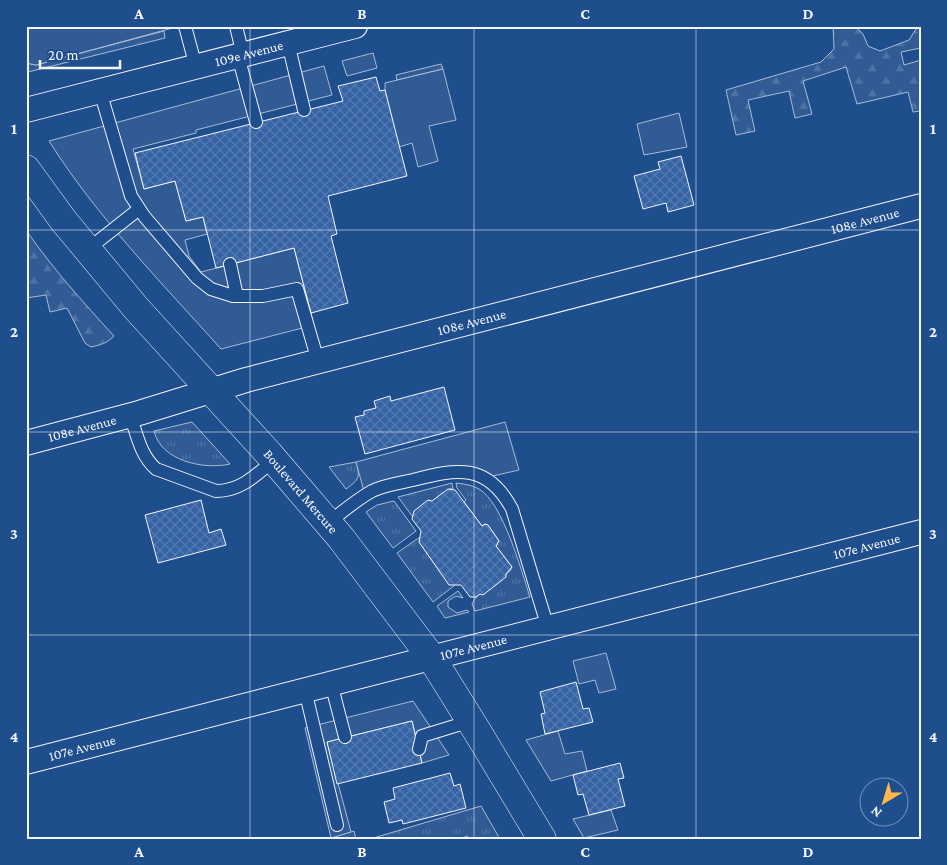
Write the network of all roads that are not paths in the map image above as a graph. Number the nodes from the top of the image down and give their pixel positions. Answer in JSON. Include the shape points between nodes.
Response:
{"nodes":[{"id":1,"x":185,"y":26,"type":"edge"},
{"id":2,"x":236,"y":26,"type":"edge"},
{"id":3,"x":355,"y":26,"type":"edge"},
{"id":4,"x":317,"y":31,"type":"edge"},
{"id":5,"x":288,"y":43,"type":"junction"},
{"id":6,"x":241,"y":55,"type":"junction"},
{"id":7,"x":196,"y":67,"type":"junction"},
{"id":8,"x":100,"y":91,"type":"junction"},
{"id":9,"x":26,"y":110,"type":"edge"},
{"id":10,"x":304,"y":110,"type":"dead end"},
{"id":11,"x":256,"y":122,"type":"dead end"},
{"id":12,"x":26,"y":169,"type":"edge"},
{"id":13,"x":921,"y":206,"type":"edge"},
{"id":14,"x":139,"y":208,"type":"junction"},
{"id":15,"x":87,"y":250,"type":"junction"},
{"id":16,"x":230,"y":264,"type":"dead end"},
{"id":17,"x":237,"y":296,"type":"junction"},
{"id":18,"x":318,"y":362,"type":"junction"},
{"id":19,"x":211,"y":390,"type":"junction"},
{"id":20,"x":130,"y":415,"type":"junction"},
{"id":21,"x":26,"y":443,"type":"edge"},
{"id":22,"x":274,"y":460,"type":"junction"},
{"id":23,"x":328,"y":523,"type":"junction"},
{"id":24,"x":921,"y":532,"type":"edge"},
{"id":25,"x":548,"y":628,"type":"junction"},
{"id":26,"x":431,"y":658,"type":"junction"},
{"id":27,"x":331,"y":683,"type":"junction"},
{"id":28,"x":305,"y":690,"type":"junction"},
{"id":29,"x":471,"y":721,"type":"junction"},
{"id":30,"x":345,"y":737,"type":"dead end"},
{"id":31,"x":419,"y":749,"type":"dead end"},
{"id":32,"x":26,"y":762,"type":"edge"},
{"id":33,"x":337,"y":825,"type":"dead end"},
{"id":34,"x":542,"y":839,"type":"edge"}],
"edges":[{"from":1,"to":7,"type":"lane"},
{"from":2,"to":6,"type":"lane"},
{"from":3,"to":4,"type":"street","name":"109e Avenue"},
{"from":4,"to":5,"type":"street","name":"109e Avenue"},
{"from":5,"to":6,"type":"street","name":"109e Avenue"},
{"from":5,"to":10,"type":"lane"},
{"from":6,"to":7,"type":"street","name":"109e Avenue"},
{"from":6,"to":11,"type":"lane"},
{"from":7,"to":8,"type":"street","name":"109e Avenue"},
{"from":8,"to":9,"type":"street","name":"109e Avenue"},
{"from":8,"to":14,"type":"lane","via":[[131,196]]},
{"from":12,"to":15,"type":"street","name":"Boulevard Mercure"},
{"from":13,"to":18,"type":"street","name":"108e Avenue"},
{"from":14,"to":15,"type":"lane"},
{"from":14,"to":17,"type":"lane","via":[[203,283],[211,289]]},
{"from":15,"to":19,"type":"street","name":"Boulevard Mercure"},
{"from":16,"to":17,"type":"lane"},
{"from":17,"to":18,"type":"lane","via":[[263,296],[297,289]]},
{"from":18,"to":19,"type":"street","name":"108e Avenue"},
{"from":19,"to":20,"type":"street","name":"108e Avenue"},
{"from":19,"to":22,"type":"street","name":"Boulevard Mercure"},
{"from":20,"to":21,"type":"street","name":"108e Avenue"},
{"from":20,"to":22,"type":"lane","via":[[148,463],[216,492],[243,485]]},
{"from":22,"to":23,"type":"street","name":"Boulevard Mercure"},
{"from":23,"to":25,"type":"lane","via":[[381,487],[456,471],[484,478],[502,492],[512,509]]},
{"from":23,"to":26,"type":"street","name":"Boulevard Mercure"},
{"from":24,"to":25,"type":"street","name":"107e Avenue"},
{"from":25,"to":26,"type":"street","name":"107e Avenue"},
{"from":26,"to":27,"type":"street","name":"107e Avenue"},
{"from":26,"to":29,"type":"street","name":"Boulevard Mercure"},
{"from":27,"to":28,"type":"street","name":"107e Avenue"},
{"from":27,"to":30,"type":"lane"},
{"from":28,"to":32,"type":"street","name":"107e Avenue"},
{"from":28,"to":33,"type":"lane"},
{"from":29,"to":31,"type":"lane","via":[[422,736]]},
{"from":29,"to":34,"type":"street","name":"Boulevard Mercure"}]}
